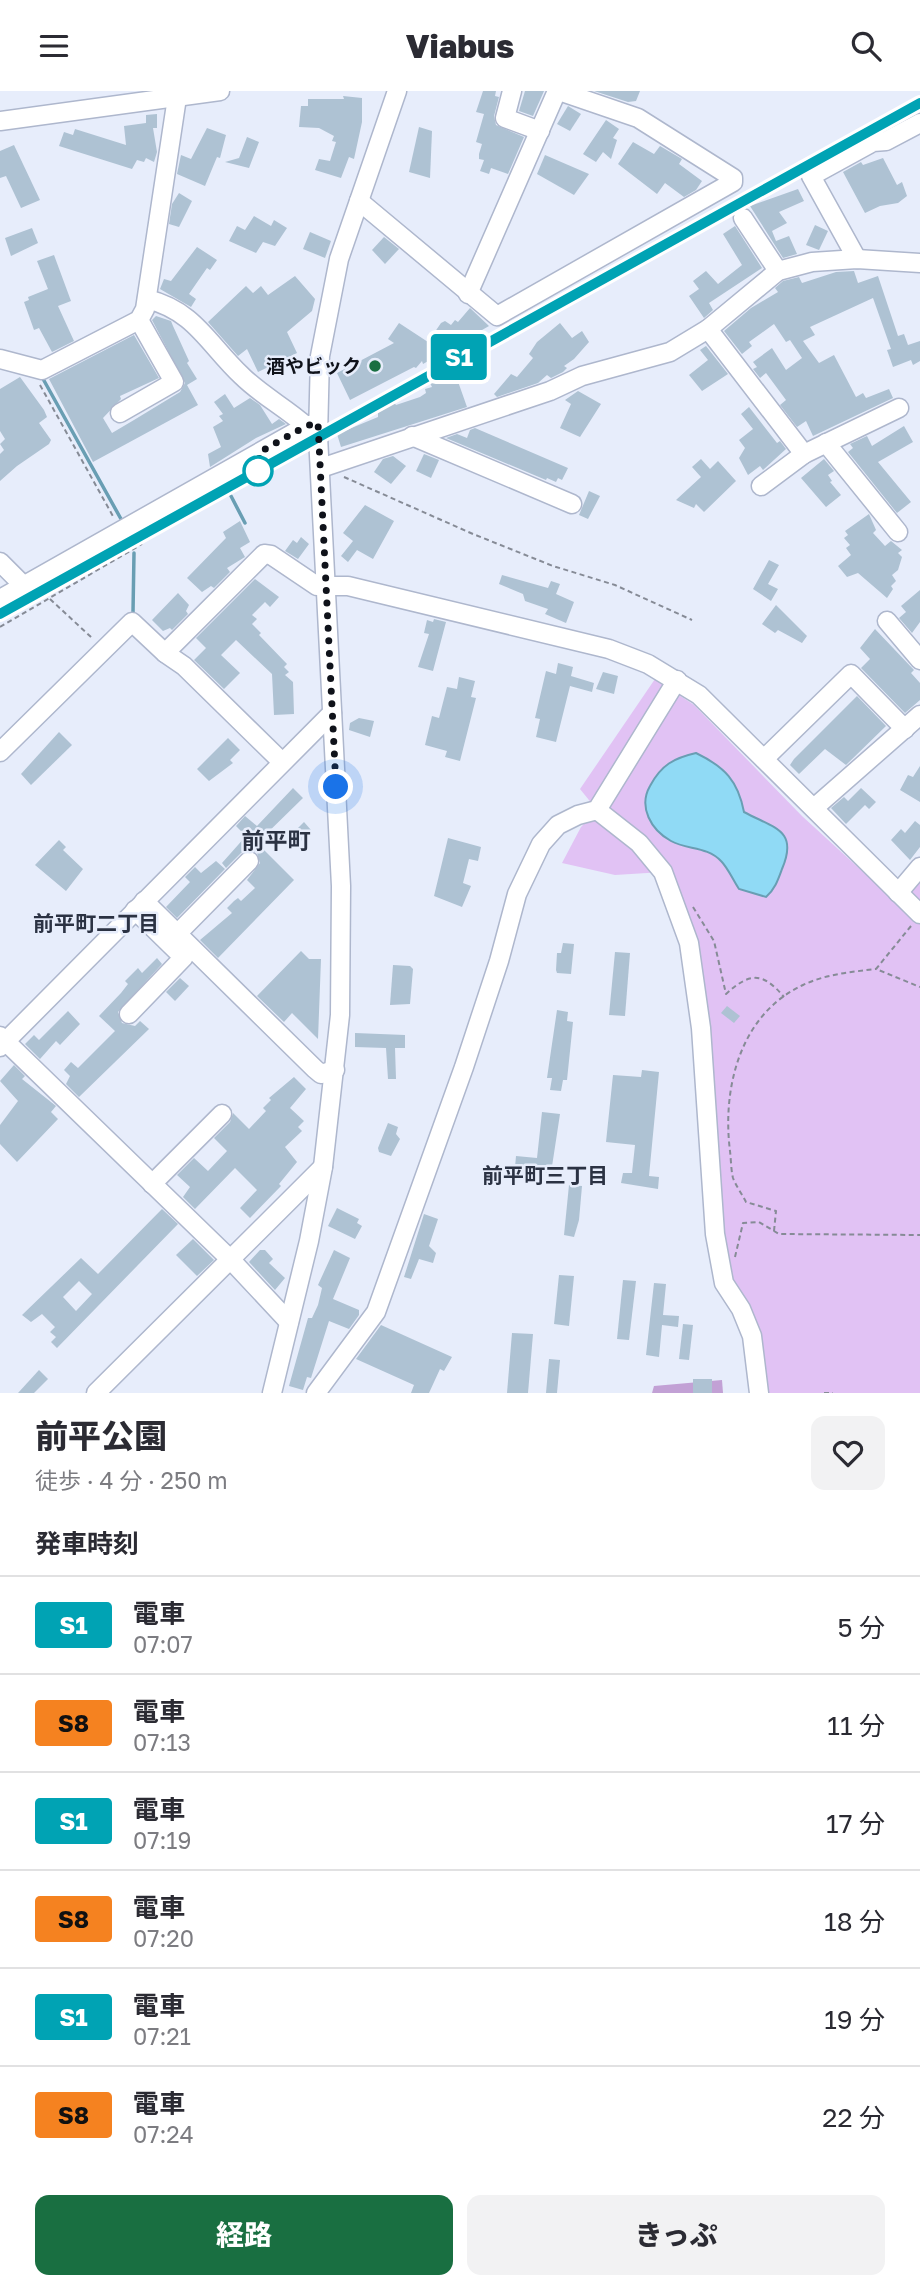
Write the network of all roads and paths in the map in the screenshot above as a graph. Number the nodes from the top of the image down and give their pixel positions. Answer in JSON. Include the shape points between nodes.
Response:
{"nodes":[{"id":1,"x":220,"y":91,"type":"edge"},
{"id":2,"x":397,"y":91,"type":"edge"},
{"id":3,"x":512,"y":91,"type":"edge"},
{"id":4,"x":558,"y":91,"type":"edge"},
{"id":5,"x":178,"y":95,"type":"edge"},
{"id":6,"x":0,"y":121,"type":"edge"},
{"id":7,"x":920,"y":123,"type":"edge"},
{"id":8,"x":540,"y":131,"type":"junction"},
{"id":9,"x":359,"y":201,"type":"junction"},
{"id":10,"x":743,"y":218,"type":"dead end"},
{"id":11,"x":858,"y":259,"type":"junction"},
{"id":12,"x":920,"y":263,"type":"edge"},
{"id":13,"x":778,"y":271,"type":"junction"},
{"id":14,"x":468,"y":294,"type":"junction"},
{"id":15,"x":147,"y":299,"type":"junction"},
{"id":16,"x":139,"y":320,"type":"junction"},
{"id":17,"x":708,"y":329,"type":"junction"},
{"id":18,"x":0,"y":359,"type":"edge"},
{"id":19,"x":32,"y":368,"type":"junction"},
{"id":20,"x":899,"y":408,"type":"dead end"},
{"id":21,"x":120,"y":413,"type":"dead end"},
{"id":22,"x":312,"y":424,"type":"junction"},
{"id":23,"x":412,"y":436,"type":"junction"},
{"id":24,"x":826,"y":443,"type":"junction"},
{"id":25,"x":804,"y":454,"type":"junction"},
{"id":26,"x":329,"y":471,"type":"junction"},
{"id":27,"x":761,"y":486,"type":"dead end"},
{"id":28,"x":572,"y":503,"type":"dead end"},
{"id":29,"x":121,"y":531,"type":"junction"},
{"id":30,"x":898,"y":532,"type":"dead end"},
{"id":31,"x":142,"y":544,"type":"dead end"},
{"id":32,"x":0,"y":562,"type":"edge"},
{"id":33,"x":24,"y":586,"type":"junction"},
{"id":34,"x":327,"y":586,"type":"junction"},
{"id":35,"x":49,"y":598,"type":"junction"},
{"id":36,"x":0,"y":599,"type":"edge"},
{"id":37,"x":692,"y":620,"type":"dead end"},
{"id":38,"x":887,"y":621,"type":"dead end"},
{"id":39,"x":0,"y":627,"type":"edge"},
{"id":40,"x":103,"y":649,"type":"junction"},
{"id":41,"x":165,"y":653,"type":"junction"},
{"id":42,"x":920,"y":660,"type":"edge"},
{"id":43,"x":677,"y":680,"type":"junction"},
{"id":44,"x":332,"y":713,"type":"junction"},
{"id":45,"x":920,"y":715,"type":"edge"},
{"id":46,"x":905,"y":729,"type":"junction"},
{"id":47,"x":0,"y":752,"type":"edge"},
{"id":48,"x":764,"y":759,"type":"junction"},
{"id":49,"x":282,"y":762,"type":"junction"},
{"id":50,"x":814,"y":808,"type":"junction"},
{"id":51,"x":597,"y":810,"type":"junction"},
{"id":52,"x":248,"y":861,"type":"dead end"},
{"id":53,"x":920,"y":867,"type":"edge"},
{"id":54,"x":898,"y":893,"type":"junction"},
{"id":55,"x":689,"y":901,"type":"dead end"},
{"id":56,"x":140,"y":906,"type":"junction"},
{"id":57,"x":920,"y":914,"type":"edge"},
{"id":58,"x":177,"y":934,"type":"junction"},
{"id":59,"x":184,"y":957,"type":"junction"},
{"id":60,"x":876,"y":969,"type":"junction"},
{"id":61,"x":203,"y":976,"type":"dead end"},
{"id":62,"x":920,"y":987,"type":"edge"},
{"id":63,"x":784,"y":997,"type":"junction"},
{"id":64,"x":129,"y":1014,"type":"dead end"},
{"id":65,"x":2,"y":1042,"type":"edge"},
{"id":66,"x":335,"y":1070,"type":"junction"},
{"id":67,"x":222,"y":1114,"type":"dead end"},
{"id":68,"x":323,"y":1167,"type":"junction"},
{"id":69,"x":152,"y":1184,"type":"junction"},
{"id":70,"x":774,"y":1231,"type":"junction"},
{"id":71,"x":920,"y":1235,"type":"edge"},
{"id":72,"x":230,"y":1259,"type":"junction"},
{"id":73,"x":734,"y":1263,"type":"dead end"},
{"id":74,"x":289,"y":1322,"type":"junction"},
{"id":75,"x":96,"y":1393,"type":"edge"},
{"id":76,"x":272,"y":1393,"type":"edge"},
{"id":77,"x":316,"y":1393,"type":"edge"},
{"id":78,"x":760,"y":1393,"type":"edge"},
{"id":79,"x":824,"y":1393,"type":"edge"},
{"id":80,"x":833,"y":1393,"type":"edge"}],
"edges":[{"from":1,"to":5,"type":"street"},
{"from":2,"to":9,"type":"street"},
{"from":3,"to":8,"type":"street","via":[[505,118]]},
{"from":4,"to":8,"type":"street"},
{"from":4,"to":14,"type":"street","via":[[638,118],[733,182],[497,316]]},
{"from":5,"to":6,"type":"street"},
{"from":5,"to":15,"type":"street"},
{"from":7,"to":11,"type":"street","via":[[811,176]]},
{"from":8,"to":14,"type":"street"},
{"from":9,"to":14,"type":"street"},
{"from":9,"to":22,"type":"street","via":[[328,306]]},
{"from":10,"to":13,"type":"street"},
{"from":11,"to":12,"type":"street"},
{"from":11,"to":13,"type":"street"},
{"from":13,"to":17,"type":"street"},
{"from":15,"to":16,"type":"street"},
{"from":15,"to":22,"type":"street","via":[[171,305],[186,315],[243,377]]},
{"from":16,"to":19,"type":"street","via":[[71,358],[42,370]]},
{"from":16,"to":21,"type":"street","via":[[174,382]]},
{"from":17,"to":23,"type":"street","via":[[670,352],[582,376]]},
{"from":17,"to":25,"type":"street"},
{"from":18,"to":19,"type":"street"},
{"from":19,"to":29,"type":"path"},
{"from":20,"to":24,"type":"street"},
{"from":22,"to":26,"type":"street"},
{"from":22,"to":29,"type":"street"},
{"from":23,"to":26,"type":"street"},
{"from":23,"to":28,"type":"street"},
{"from":24,"to":25,"type":"street"},
{"from":24,"to":30,"type":"street"},
{"from":25,"to":27,"type":"street"},
{"from":26,"to":34,"type":"street"},
{"from":26,"to":37,"type":"path","via":[[473,534],[615,585]]},
{"from":29,"to":33,"type":"street"},
{"from":31,"to":35,"type":"path"},
{"from":32,"to":33,"type":"street"},
{"from":33,"to":36,"type":"street"},
{"from":34,"to":41,"type":"street","via":[[317,586],[264,554]]},
{"from":34,"to":43,"type":"street","via":[[348,586],[596,646],[648,664]]},
{"from":34,"to":44,"type":"street"},
{"from":35,"to":39,"type":"path"},
{"from":35,"to":40,"type":"path"},
{"from":38,"to":42,"type":"street"},
{"from":40,"to":41,"type":"street","via":[[132,622]]},
{"from":40,"to":47,"type":"street"},
{"from":41,"to":49,"type":"street"},
{"from":43,"to":48,"type":"street","via":[[699,695]]},
{"from":43,"to":51,"type":"street"},
{"from":44,"to":49,"type":"street"},
{"from":44,"to":66,"type":"street","via":[[341,886]]},
{"from":45,"to":46,"type":"street"},
{"from":46,"to":48,"type":"street","via":[[851,674]]},
{"from":46,"to":50,"type":"street"},
{"from":48,"to":50,"type":"street"},
{"from":49,"to":56,"type":"street"},
{"from":50,"to":54,"type":"street"},
{"from":51,"to":77,"type":"street","via":[[558,825],[541,844],[517,894],[464,1067],[376,1313]]},
{"from":51,"to":78,"type":"street","via":[[639,842],[663,872],[689,943],[701,1028],[715,1234],[724,1283],[752,1336]]},
{"from":52,"to":58,"type":"street"},
{"from":53,"to":54,"type":"street"},
{"from":54,"to":57,"type":"street"},
{"from":55,"to":63,"type":"path","via":[[714,941],[726,994],[741,979],[759,977]]},
{"from":56,"to":58,"type":"street"},
{"from":56,"to":59,"type":"street"},
{"from":56,"to":65,"type":"street"},
{"from":57,"to":60,"type":"path"},
{"from":58,"to":66,"type":"street","via":[[315,1069],[321,1074]]},
{"from":59,"to":61,"type":"street"},
{"from":59,"to":64,"type":"street"},
{"from":60,"to":62,"type":"path"},
{"from":60,"to":63,"type":"path","via":[[835,974],[802,985]]},
{"from":63,"to":70,"type":"path","via":[[768,1009],[740,1051],[731,1085],[728,1132],[733,1177],[746,1202],[776,1211]]},
{"from":65,"to":69,"type":"street"},
{"from":66,"to":68,"type":"street"},
{"from":67,"to":69,"type":"street"},
{"from":68,"to":72,"type":"street"},
{"from":68,"to":74,"type":"street"},
{"from":69,"to":72,"type":"street"},
{"from":70,"to":71,"type":"path"},
{"from":70,"to":73,"type":"path","via":[[759,1222],[743,1223]]},
{"from":72,"to":74,"type":"street"},
{"from":72,"to":75,"type":"street"},
{"from":74,"to":76,"type":"street"},
{"from":79,"to":80,"type":"path"}]}
